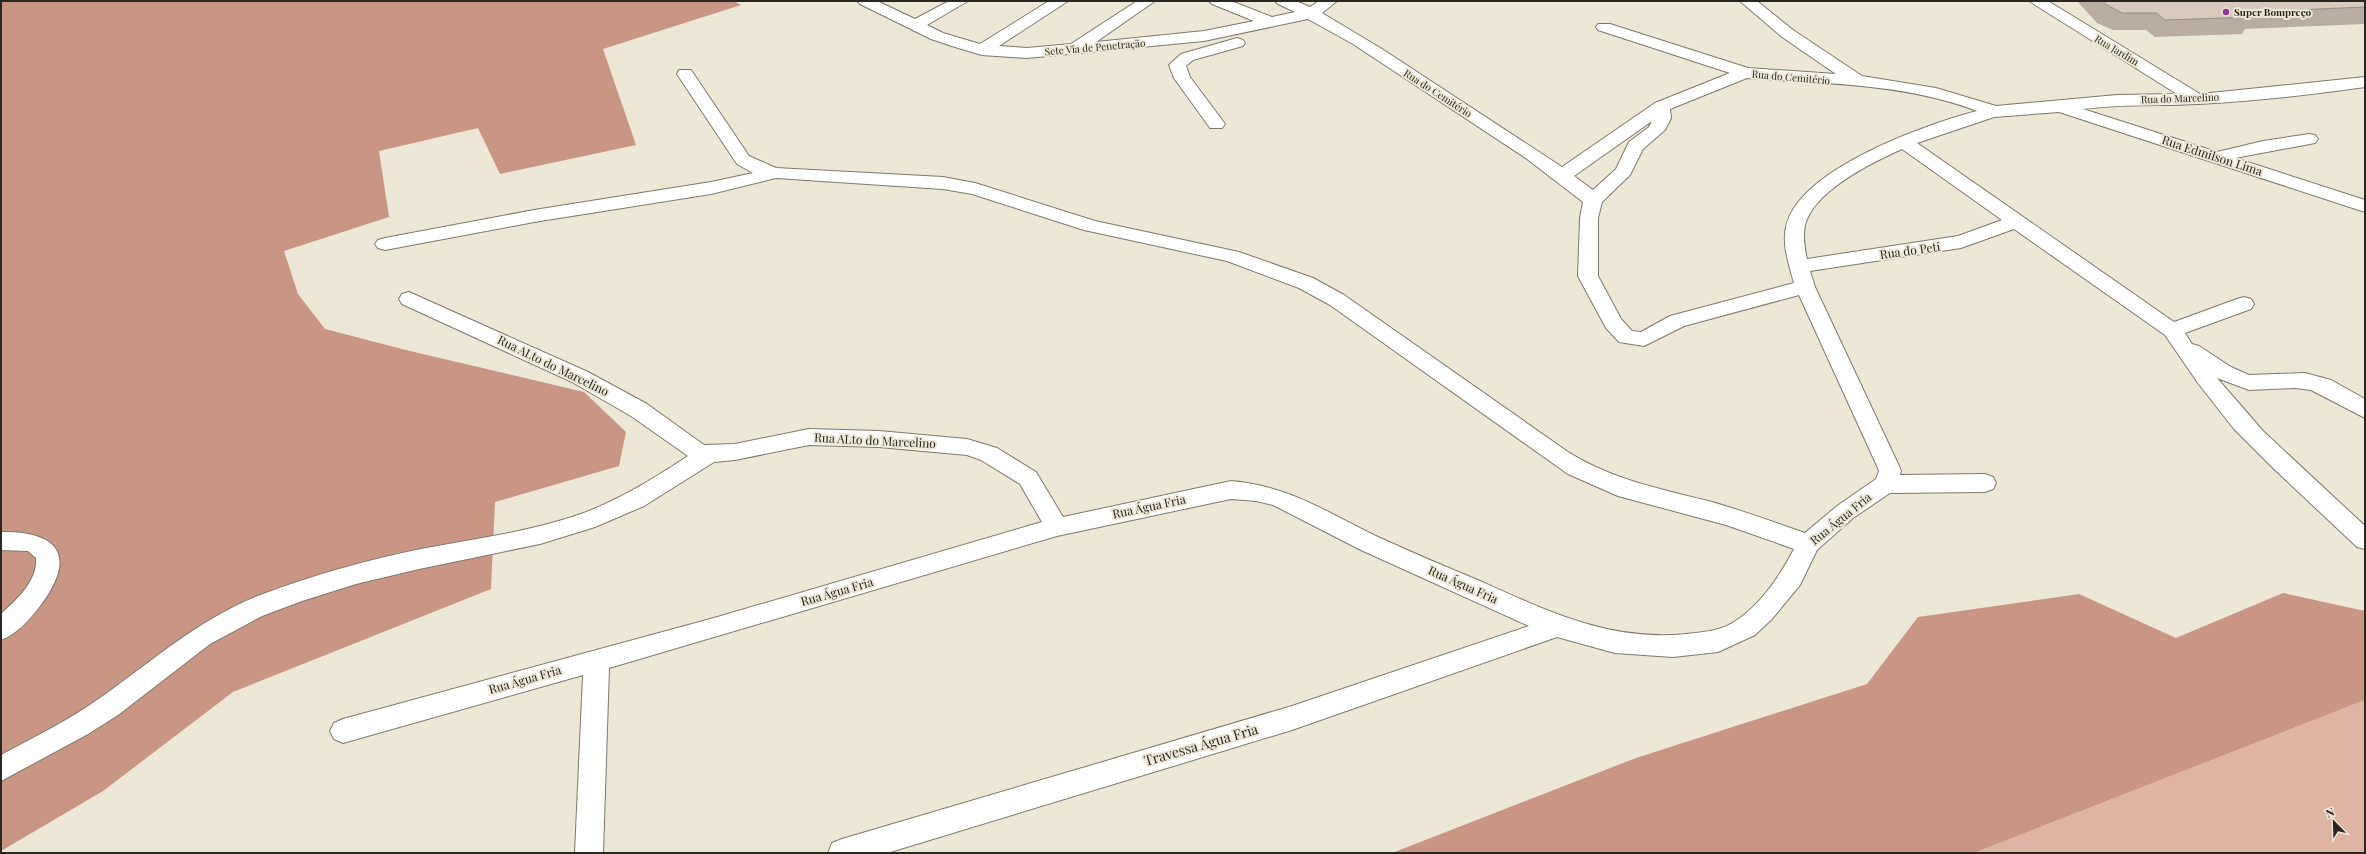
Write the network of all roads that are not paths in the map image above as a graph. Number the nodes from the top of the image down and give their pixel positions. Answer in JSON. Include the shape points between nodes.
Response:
{"nodes":[{"id":1,"x":865,"y":1,"type":"edge"},
{"id":2,"x":960,"y":1,"type":"edge"},
{"id":3,"x":1060,"y":1,"type":"edge"},
{"id":4,"x":1147,"y":1,"type":"edge"},
{"id":5,"x":1217,"y":1,"type":"edge"},
{"id":6,"x":1283,"y":1,"type":"edge"},
{"id":7,"x":1329,"y":1,"type":"edge"},
{"id":8,"x":1748,"y":1,"type":"edge"},
{"id":9,"x":2037,"y":1,"type":"edge"},
{"id":10,"x":1318,"y":16,"type":"junction"},
{"id":11,"x":1271,"y":22,"type":"junction"},
{"id":12,"x":916,"y":25,"type":"junction"},
{"id":13,"x":1604,"y":27,"type":"dead end"},
{"id":14,"x":982,"y":50,"type":"junction"},
{"id":15,"x":1073,"y":50,"type":"junction"},
{"id":16,"x":1746,"y":73,"type":"junction"},
{"id":17,"x":685,"y":74,"type":"dead end"},
{"id":18,"x":1861,"y":82,"type":"junction"},
{"id":19,"x":2365,"y":82,"type":"edge"},
{"id":20,"x":2197,"y":99,"type":"junction"},
{"id":21,"x":1662,"y":107,"type":"junction"},
{"id":22,"x":2059,"y":107,"type":"junction"},
{"id":23,"x":1995,"y":112,"type":"junction"},
{"id":24,"x":1216,"y":124,"type":"dead end"},
{"id":25,"x":2309,"y":139,"type":"dead end"},
{"id":26,"x":1902,"y":141,"type":"junction"},
{"id":27,"x":2218,"y":158,"type":"junction"},
{"id":28,"x":776,"y":173,"type":"junction"},
{"id":29,"x":1563,"y":175,"type":"junction"},
{"id":30,"x":1593,"y":200,"type":"junction"},
{"id":31,"x":2365,"y":206,"type":"edge"},
{"id":32,"x":2017,"y":221,"type":"junction"},
{"id":33,"x":385,"y":244,"type":"dead end"},
{"id":34,"x":1799,"y":266,"type":"junction"},
{"id":35,"x":1805,"y":287,"type":"junction"},
{"id":36,"x":409,"y":299,"type":"dead end"},
{"id":37,"x":2244,"y":304,"type":"dead end"},
{"id":38,"x":2177,"y":337,"type":"junction"},
{"id":39,"x":2365,"y":410,"type":"edge"},
{"id":40,"x":709,"y":454,"type":"junction"},
{"id":41,"x":1985,"y":483,"type":"dead end"},
{"id":42,"x":1886,"y":484,"type":"junction"},
{"id":43,"x":1057,"y":527,"type":"junction"},
{"id":44,"x":2365,"y":540,"type":"edge"},
{"id":45,"x":1,"y":541,"type":"edge"},
{"id":46,"x":1808,"y":544,"type":"junction"},
{"id":47,"x":1557,"y":627,"type":"junction"},
{"id":48,"x":1,"y":629,"type":"edge"},
{"id":49,"x":596,"y":660,"type":"junction"},
{"id":50,"x":343,"y":731,"type":"dead end"},
{"id":51,"x":1,"y":769,"type":"edge"},
{"id":52,"x":589,"y":853,"type":"edge"},
{"id":53,"x":842,"y":853,"type":"edge"}],
"edges":[{"from":1,"to":12,"type":"street","name":"Sete Via de Penetração"},
{"from":2,"to":12,"type":"street"},
{"from":3,"to":14,"type":"street"},
{"from":4,"to":15,"type":"street"},
{"from":5,"to":11,"type":"street"},
{"from":6,"to":10,"type":"street","name":"Rua do Cemitério"},
{"from":7,"to":10,"type":"street","name":"Sete Via de Penetração"},
{"from":8,"to":18,"type":"street","via":[[1794,41]]},
{"from":9,"to":20,"type":"street","name":"Rua Jardim"},
{"from":10,"to":11,"type":"street","name":"Sete Via de Penetração"},
{"from":10,"to":24,"type":"street","via":[[1182,60],[1177,65],[1179,72]]},
{"from":10,"to":29,"type":"street","name":"Rua do Cemitério"},
{"from":11,"to":15,"type":"street","name":"Sete Via de Penetração","via":[[1204,36]]},
{"from":12,"to":14,"type":"street","name":"Sete Via de Penetração","via":[[937,36]]},
{"from":13,"to":16,"type":"street"},
{"from":14,"to":15,"type":"street","name":"Sete Via de Penetração","via":[[1027,53]]},
{"from":16,"to":18,"type":"street","name":"Rua do Cemitério"},
{"from":16,"to":21,"type":"street","name":"Rua do Cemitério"},
{"from":17,"to":28,"type":"street","via":[[743,160],[760,169]]},
{"from":18,"to":23,"type":"street","name":"Rua do Cemitério","via":[[1933,90],[1973,102]]},
{"from":19,"to":20,"type":"street","name":"Rua do Marcelino"},
{"from":20,"to":22,"type":"street","name":"Rua do Marcelino","via":[[2118,100]]},
{"from":21,"to":29,"type":"street","name":"Rua do Cemitério"},
{"from":21,"to":30,"type":"street","via":[[1662,118],[1656,130],[1636,146],[1624,171]]},
{"from":22,"to":23,"type":"street","name":"Rua do Marcelino"},
{"from":22,"to":27,"type":"street","name":"Rua Edmilson Lima"},
{"from":23,"to":26,"type":"street","name":"Rua do Marcelino"},
{"from":25,"to":27,"type":"street","via":[[2265,145],[2232,152]]},
{"from":26,"to":32,"type":"street"},
{"from":26,"to":34,"type":"street","name":"Rua do Marcelino","via":[[1851,168],[1808,204],[1795,228]]},
{"from":27,"to":31,"type":"street","name":"Rua Edmilson Lima"},
{"from":28,"to":33,"type":"street","via":[[711,188],[534,216]]},
{"from":28,"to":46,"type":"street","via":[[943,183],[975,189],[1092,226],[1216,251],[1260,264],[1306,283],[1337,300],[1590,477],[1628,492],[1731,517]]},
{"from":29,"to":30,"type":"street","name":"Rua do Cemitério"},
{"from":30,"to":35,"type":"street","via":[[1589,218],[1588,276],[1593,290],[1620,332],[1629,338],[1644,340],[1677,322]]},
{"from":32,"to":34,"type":"street","name":"Rua do Peti","via":[[1961,242]]},
{"from":32,"to":38,"type":"street"},
{"from":34,"to":35,"type":"street","name":"Rua do Marcelino"},
{"from":35,"to":42,"type":"street","via":[[1886,460],[1890,471]]},
{"from":36,"to":40,"type":"street","name":"Rua ALto do Marcelino","via":[[586,380],[639,410],[690,448]]},
{"from":37,"to":38,"type":"street"},
{"from":38,"to":39,"type":"street","via":[[2211,364],[2242,381],[2253,384],[2296,380],[2310,382],[2338,393]]},
{"from":38,"to":44,"type":"street","via":[[2218,394],[2268,450]]},
{"from":40,"to":43,"type":"street","name":"Rua ALto do Marcelino","via":[[735,452],[809,437],[879,439],[967,447],[1001,460],[1028,478]]},
{"from":40,"to":51,"type":"street","via":[[637,499],[585,521],[532,537],[351,576],[241,614],[179,651],[121,697],[58,738]]},
{"from":41,"to":42,"type":"street"},
{"from":42,"to":46,"type":"street","name":"Rua Água Fria","via":[[1845,512]]},
{"from":43,"to":47,"type":"street","name":"Rua Água Fria","via":[[1231,490],[1256,492],[1278,498],[1369,543]]},
{"from":43,"to":49,"type":"street","name":"Rua Água Fria"},
{"from":45,"to":48,"type":"street","via":[[42,547],[49,562],[46,577],[38,590]]},
{"from":46,"to":47,"type":"street","name":"Rua Água Fria","via":[[1791,578],[1763,612],[1746,628],[1718,641],[1673,646],[1615,642]]},
{"from":47,"to":53,"type":"street","name":"Travessa Água Fria","via":[[1292,718]]},
{"from":49,"to":50,"type":"street","name":"Rua Água Fria"},
{"from":49,"to":52,"type":"street"}]}
